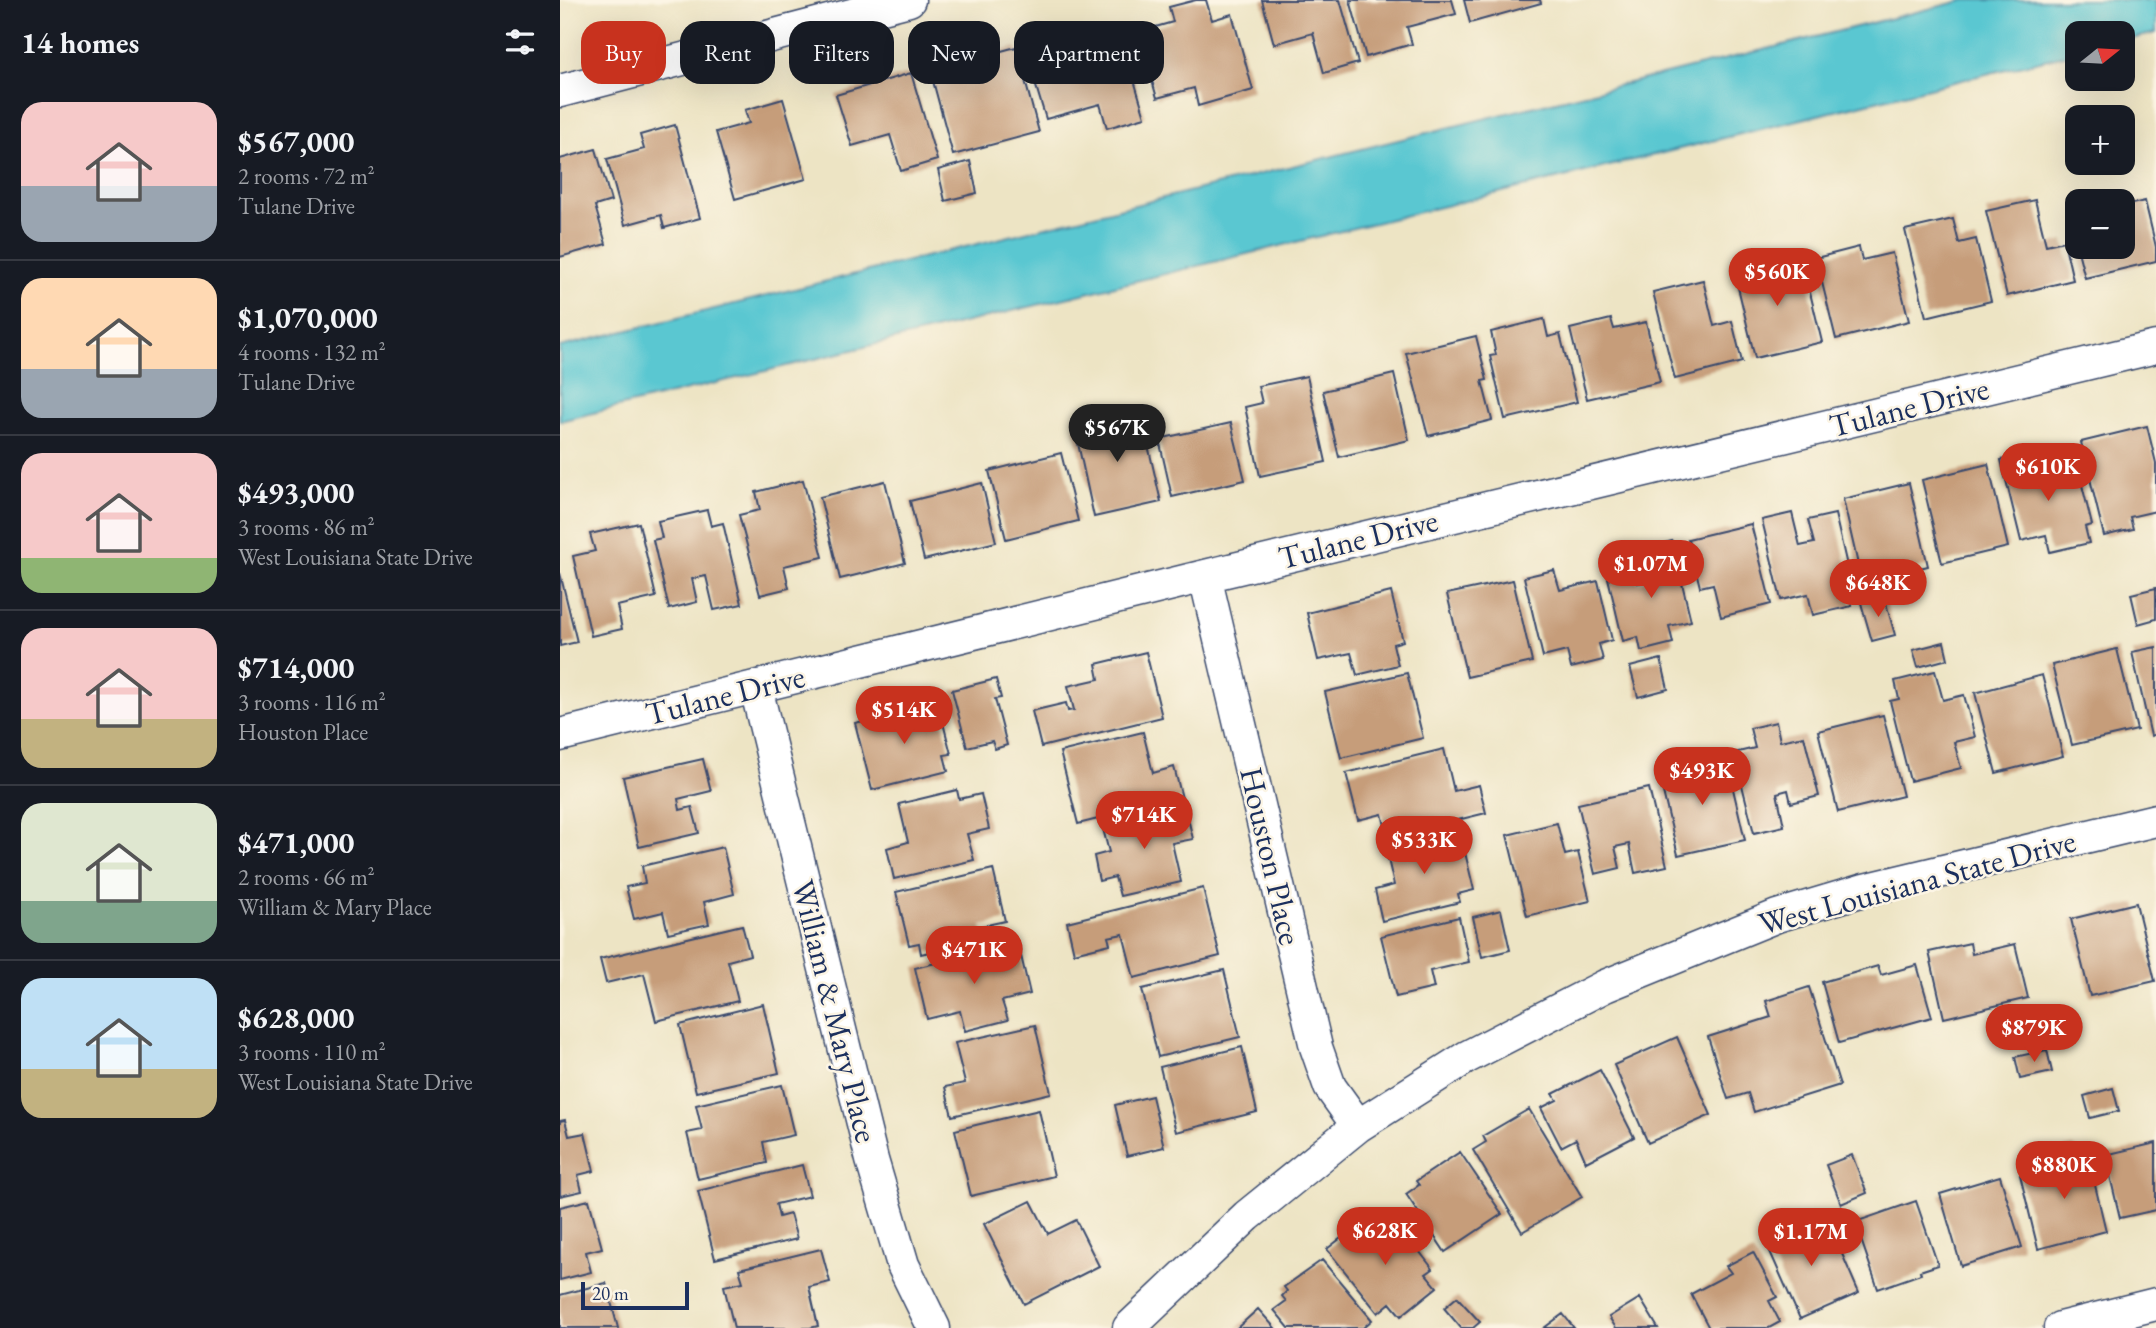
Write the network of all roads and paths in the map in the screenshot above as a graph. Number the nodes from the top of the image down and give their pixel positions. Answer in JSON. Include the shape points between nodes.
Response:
{"nodes":[{"id":1,"x":909,"y":0,"type":"edge"},
{"id":2,"x":560,"y":91,"type":"edge"},
{"id":3,"x":2156,"y":347,"type":"edge"},
{"id":4,"x":1205,"y":576,"type":"junction"},
{"id":5,"x":756,"y":688,"type":"junction"},
{"id":6,"x":560,"y":735,"type":"edge"},
{"id":7,"x":2156,"y":820,"type":"edge"},
{"id":8,"x":1358,"y":1126,"type":"junction"},
{"id":9,"x":2156,"y":1304,"type":"edge"},
{"id":10,"x":934,"y":1328,"type":"edge"},
{"id":11,"x":1129,"y":1328,"type":"edge"},
{"id":12,"x":2060,"y":1328,"type":"edge"}],
"edges":[{"from":1,"to":2,"type":"street"},
{"from":3,"to":4,"type":"street","name":"Tulane Drive"},
{"from":4,"to":5,"type":"street","name":"Tulane Drive"},
{"from":4,"to":8,"type":"street","name":"Houston Place","via":[[1316,1047],[1330,1087]]},
{"from":5,"to":6,"type":"street","name":"Tulane Drive"},
{"from":5,"to":10,"type":"street","name":"William & Mary Place","via":[[872,1160],[903,1265]]},
{"from":7,"to":8,"type":"street","name":"West Louisiana State Drive","via":[[1864,890],[1777,916],[1605,986],[1467,1057]]},
{"from":8,"to":11,"type":"street","name":"West Louisiana State Drive","via":[[1247,1216]]},
{"from":9,"to":12,"type":"street"}]}
